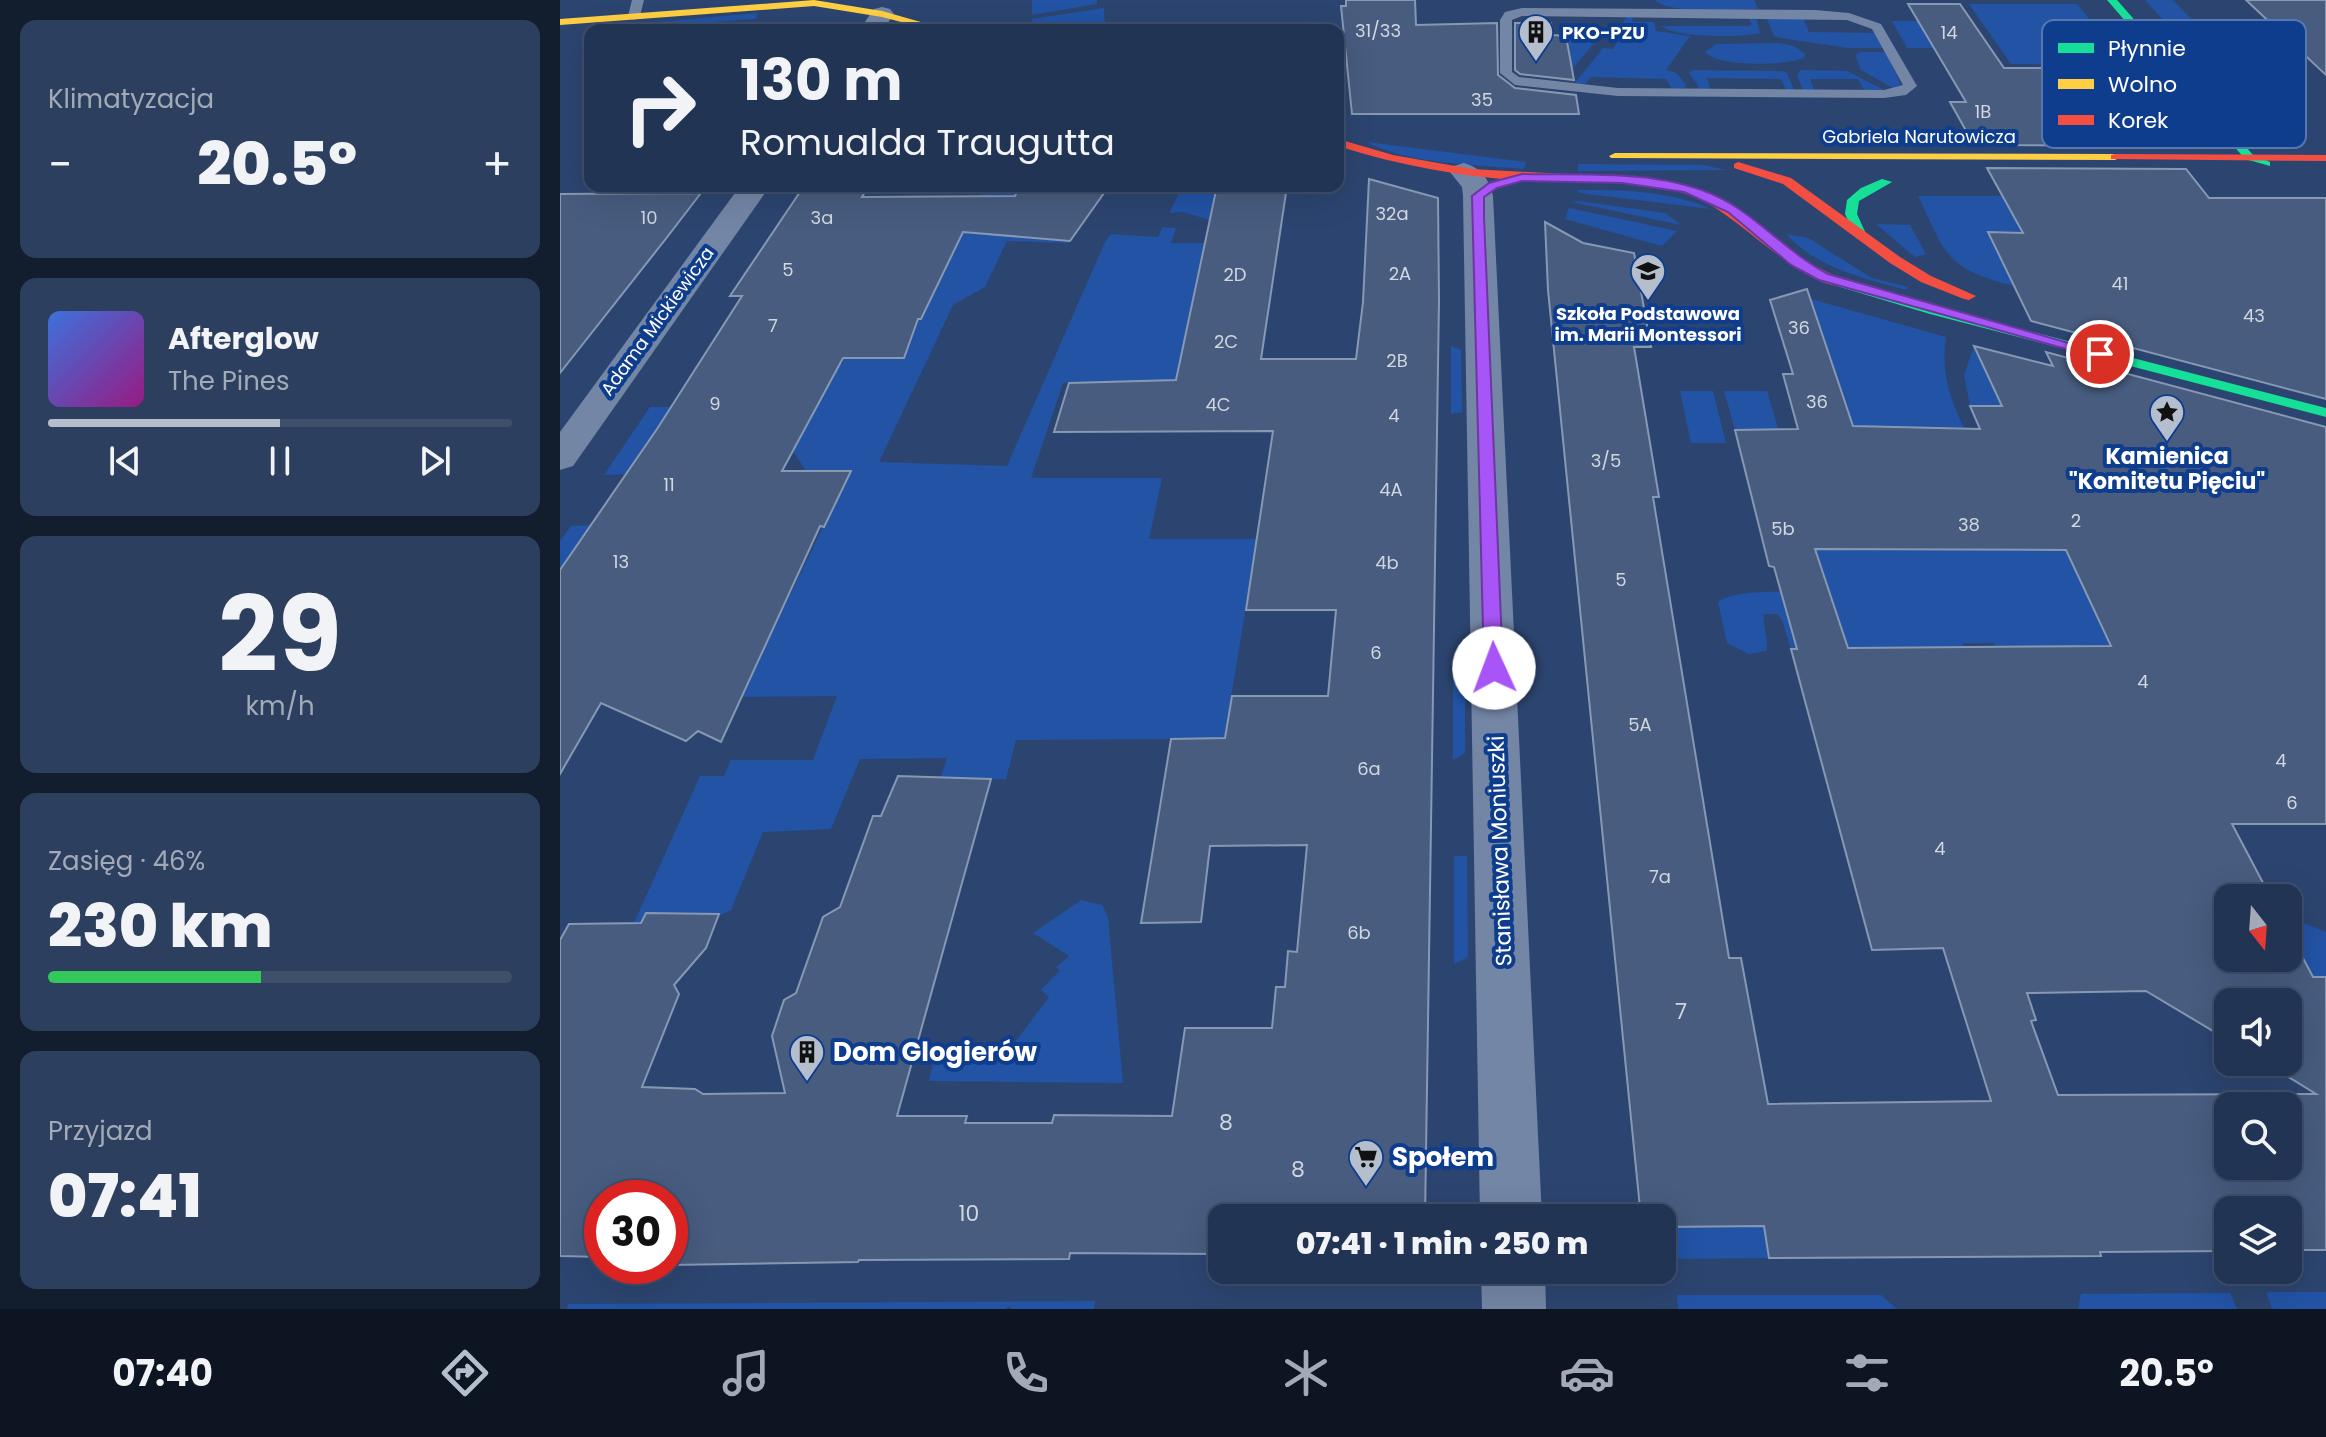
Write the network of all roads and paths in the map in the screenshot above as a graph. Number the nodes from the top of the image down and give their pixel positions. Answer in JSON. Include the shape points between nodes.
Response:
{"nodes":[{"id":1,"x":2112,"y":0,"type":"edge"},
{"id":2,"x":801,"y":1,"type":"edge"},
{"id":3,"x":1638,"y":6,"type":"edge"},
{"id":4,"x":636,"y":8,"type":"edge"},
{"id":5,"x":879,"y":15,"type":"edge"},
{"id":6,"x":2127,"y":20,"type":"edge"},
{"id":7,"x":562,"y":21,"type":"edge"},
{"id":8,"x":918,"y":24,"type":"edge"},
{"id":9,"x":1344,"y":134,"type":"edge"},
{"id":10,"x":1404,"y":141,"type":"dead end"},
{"id":11,"x":1344,"y":144,"type":"edge"},
{"id":12,"x":2173,"y":148,"type":"edge"},
{"id":13,"x":2236,"y":148,"type":"edge"},
{"id":14,"x":1602,"y":156,"type":"dead end"},
{"id":15,"x":1685,"y":156,"type":"junction"},
{"id":16,"x":1879,"y":156,"type":"junction"},
{"id":17,"x":2124,"y":157,"type":"junction"},
{"id":18,"x":2249,"y":157,"type":"junction"},
{"id":19,"x":2326,"y":158,"type":"edge"},
{"id":20,"x":2311,"y":177,"type":"dead end"},
{"id":21,"x":1522,"y":178,"type":"joint"},
{"id":22,"x":2223,"y":178,"type":"dead end"},
{"id":23,"x":1622,"y":180,"type":"junction"},
{"id":24,"x":1815,"y":181,"type":"dead end"},
{"id":25,"x":1843,"y":181,"type":"dead end"},
{"id":26,"x":1471,"y":184,"type":"junction"},
{"id":27,"x":1780,"y":186,"type":"junction"},
{"id":28,"x":751,"y":192,"type":"edge"},
{"id":29,"x":1762,"y":210,"type":"dead end"},
{"id":30,"x":1760,"y":231,"type":"junction"},
{"id":31,"x":1861,"y":236,"type":"junction"},
{"id":32,"x":1981,"y":300,"type":"dead end"},
{"id":33,"x":2326,"y":413,"type":"edge"},
{"id":34,"x":560,"y":458,"type":"edge"},
{"id":35,"x":1510,"y":1204,"type":"edge"},
{"id":36,"x":1513,"y":1284,"type":"edge"},
{"id":37,"x":1514,"y":1309,"type":"edge"}],
"edges":[{"from":1,"to":6,"type":"street"},
{"from":2,"to":4,"type":"street"},
{"from":2,"to":5,"type":"street"},
{"from":3,"to":3,"type":"lane","via":[[1860,19],[1880,31],[1910,86],[1884,94],[1637,93],[1507,76],[1509,15]]},
{"from":4,"to":7,"type":"street"},
{"from":5,"to":8,"type":"street"},
{"from":9,"to":10,"type":"street"},
{"from":11,"to":26,"type":"street"},
{"from":12,"to":17,"type":"street"},
{"from":13,"to":18,"type":"street"},
{"from":14,"to":15,"type":"street","name":"Gabriela Narutowicza"},
{"from":15,"to":16,"type":"street","name":"Gabriela Narutowicza"},
{"from":15,"to":27,"type":"street","name":"Gabriela Narutowicza","via":[[1732,164]]},
{"from":16,"to":17,"type":"street","name":"Gabriela Narutowicza"},
{"from":16,"to":27,"type":"street","via":[[1816,166]]},
{"from":17,"to":18,"type":"street","name":"Gabriela Narutowicza"},
{"from":18,"to":19,"type":"street","name":"Gabriela Narutowicza"},
{"from":18,"to":20,"type":"street","name":"Gabriela Narutowicza"},
{"from":18,"to":22,"type":"street","via":[[2244,168]]},
{"from":21,"to":23,"type":"street"},
{"from":21,"to":26,"type":"street","via":[[1493,186]]},
{"from":23,"to":27,"type":"street","name":"Gabriela Narutowicza"},
{"from":23,"to":30,"type":"street","via":[[1704,194]]},
{"from":24,"to":27,"type":"street","name":"Gabriela Narutowicza"},
{"from":25,"to":31,"type":"street","via":[[1893,182],[1860,193],[1851,202],[1851,217]]},
{"from":26,"to":35,"type":"street","name":"Stanisława Moniuszki"},
{"from":27,"to":31,"type":"street"},
{"from":28,"to":34,"type":"street","name":"Adama Mickiewicza"},
{"from":29,"to":30,"type":"street"},
{"from":30,"to":33,"type":"street","via":[[1796,262],[1838,281]]},
{"from":31,"to":32,"type":"street","via":[[1926,279]]},
{"from":36,"to":37,"type":"street"}]}
